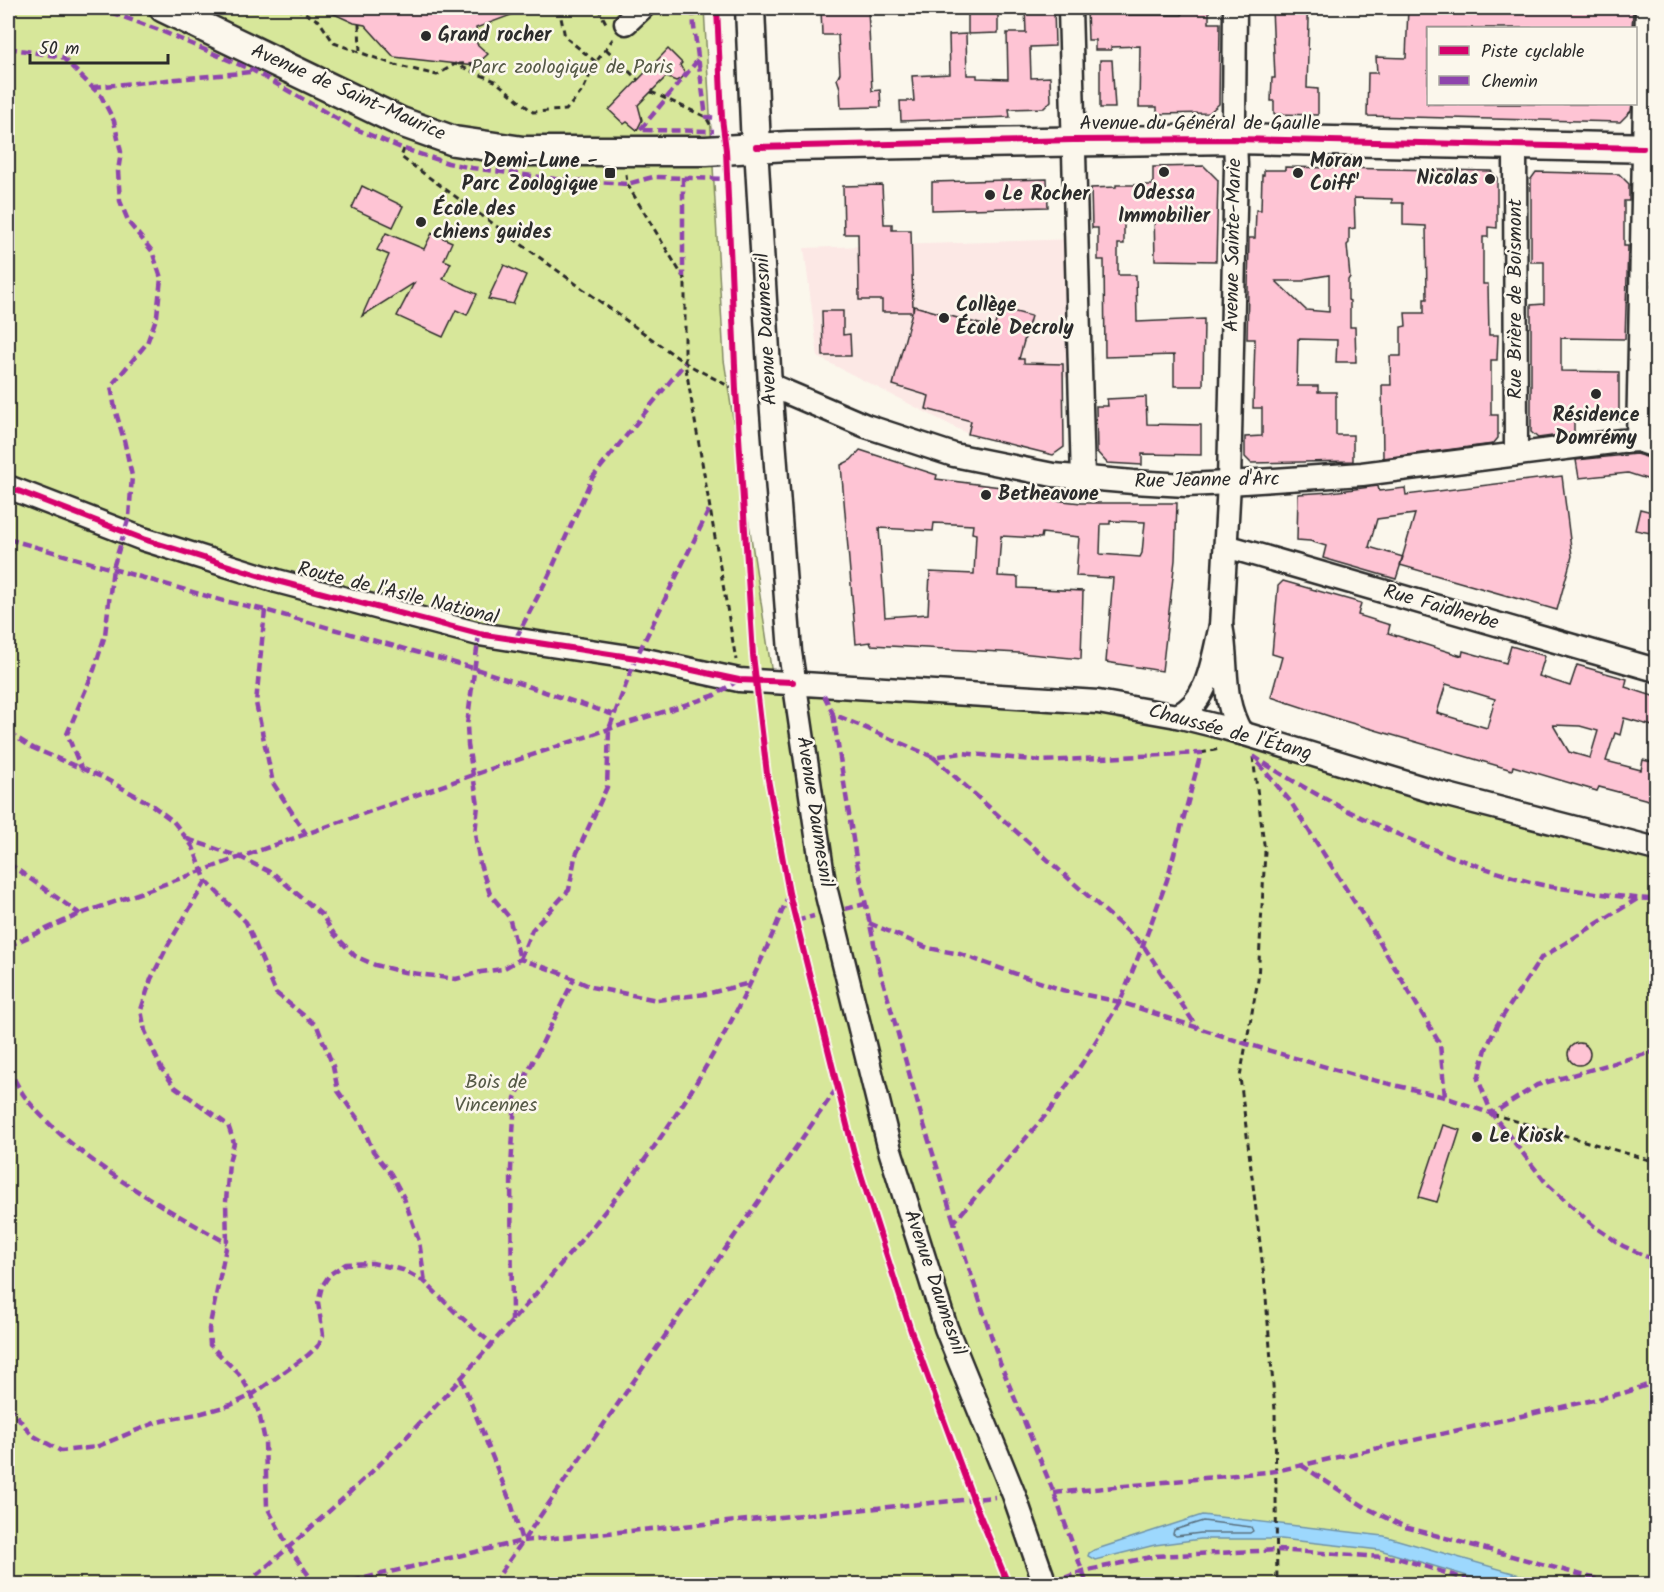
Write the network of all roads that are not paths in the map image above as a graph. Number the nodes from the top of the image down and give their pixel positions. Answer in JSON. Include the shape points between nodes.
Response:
{"nodes":[{"id":1,"x":164,"y":8,"type":"edge"},
{"id":2,"x":750,"y":8,"type":"edge"},
{"id":3,"x":1070,"y":8,"type":"edge"},
{"id":4,"x":1235,"y":8,"type":"edge"},
{"id":5,"x":1647,"y":8,"type":"edge"},
{"id":6,"x":1651,"y":33,"type":"edge"},
{"id":7,"x":1234,"y":139,"type":"junction"},
{"id":8,"x":1073,"y":140,"type":"junction"},
{"id":9,"x":1515,"y":145,"type":"junction"},
{"id":10,"x":756,"y":147,"type":"junction"},
{"id":11,"x":1650,"y":148,"type":"edge"},
{"id":12,"x":770,"y":385,"type":"junction"},
{"id":13,"x":1647,"y":443,"type":"edge"},
{"id":14,"x":1516,"y":454,"type":"junction"},
{"id":15,"x":1083,"y":479,"type":"junction"},
{"id":16,"x":1229,"y":483,"type":"junction"},
{"id":17,"x":8,"y":487,"type":"edge"},
{"id":18,"x":1227,"y":546,"type":"junction"},
{"id":19,"x":1221,"y":626,"type":"junction"},
{"id":20,"x":1656,"y":670,"type":"edge"},
{"id":21,"x":793,"y":682,"type":"junction"},
{"id":22,"x":1177,"y":716,"type":"junction"},
{"id":23,"x":1235,"y":740,"type":"junction"},
{"id":24,"x":1656,"y":849,"type":"edge"},
{"id":25,"x":1045,"y":1584,"type":"edge"}],
"edges":[{"from":1,"to":10,"type":"main road","name":"Avenue de Saint-Maurice","via":[[391,117],[453,141],[523,151],[715,151]]},
{"from":2,"to":10,"type":"main road","name":"Avenue Daumesnil"},
{"from":3,"to":8,"type":"street"},
{"from":4,"to":7,"type":"street","name":"Avenue Sainte-Marie"},
{"from":5,"to":6,"type":"street"},
{"from":6,"to":11,"type":"street"},
{"from":7,"to":8,"type":"main road","name":"Avenue du Général de Gaulle"},
{"from":7,"to":9,"type":"main road","name":"Avenue du Général de Gaulle"},
{"from":7,"to":16,"type":"street","name":"Avenue Sainte-Marie"},
{"from":8,"to":10,"type":"main road","name":"Avenue du Général de Gaulle"},
{"from":8,"to":15,"type":"street"},
{"from":9,"to":11,"type":"main road","name":"Avenue du Général de Gaulle"},
{"from":9,"to":14,"type":"street","name":"Rue Brière de Boismont"},
{"from":10,"to":12,"type":"street","name":"Avenue Daumesnil"},
{"from":11,"to":13,"type":"street"},
{"from":12,"to":15,"type":"street","name":"Rue Jeanne d'Arc","via":[[866,426],[932,448],[1004,466]]},
{"from":12,"to":21,"type":"street","name":"Avenue Daumesnil"},
{"from":13,"to":14,"type":"street","name":"Rue Jeanne d'Arc"},
{"from":14,"to":16,"type":"street","name":"Rue Jeanne d'Arc","via":[[1362,474]]},
{"from":15,"to":16,"type":"street","name":"Rue Jeanne d'Arc"},
{"from":16,"to":18,"type":"street","name":"Avenue Sainte-Marie"},
{"from":17,"to":21,"type":"street","name":"Route de l'Asile National","via":[[143,538],[277,581],[479,634],[636,658],[739,680]]},
{"from":18,"to":19,"type":"street","name":"Avenue Sainte-Marie"},
{"from":18,"to":20,"type":"street","name":"Rue Faidherbe"},
{"from":19,"to":22,"type":"street","via":[[1208,678],[1190,708]]},
{"from":19,"to":23,"type":"street"},
{"from":21,"to":22,"type":"street","name":"Chaussée de l'Étang","via":[[1066,699]]},
{"from":21,"to":25,"type":"street","name":"Avenue Daumesnil","via":[[824,883],[890,1150],[946,1328],[1014,1495]]},
{"from":22,"to":23,"type":"street","name":"Chaussée de l'Étang"},
{"from":23,"to":24,"type":"street","name":"Chaussée de l'Étang"}]}
